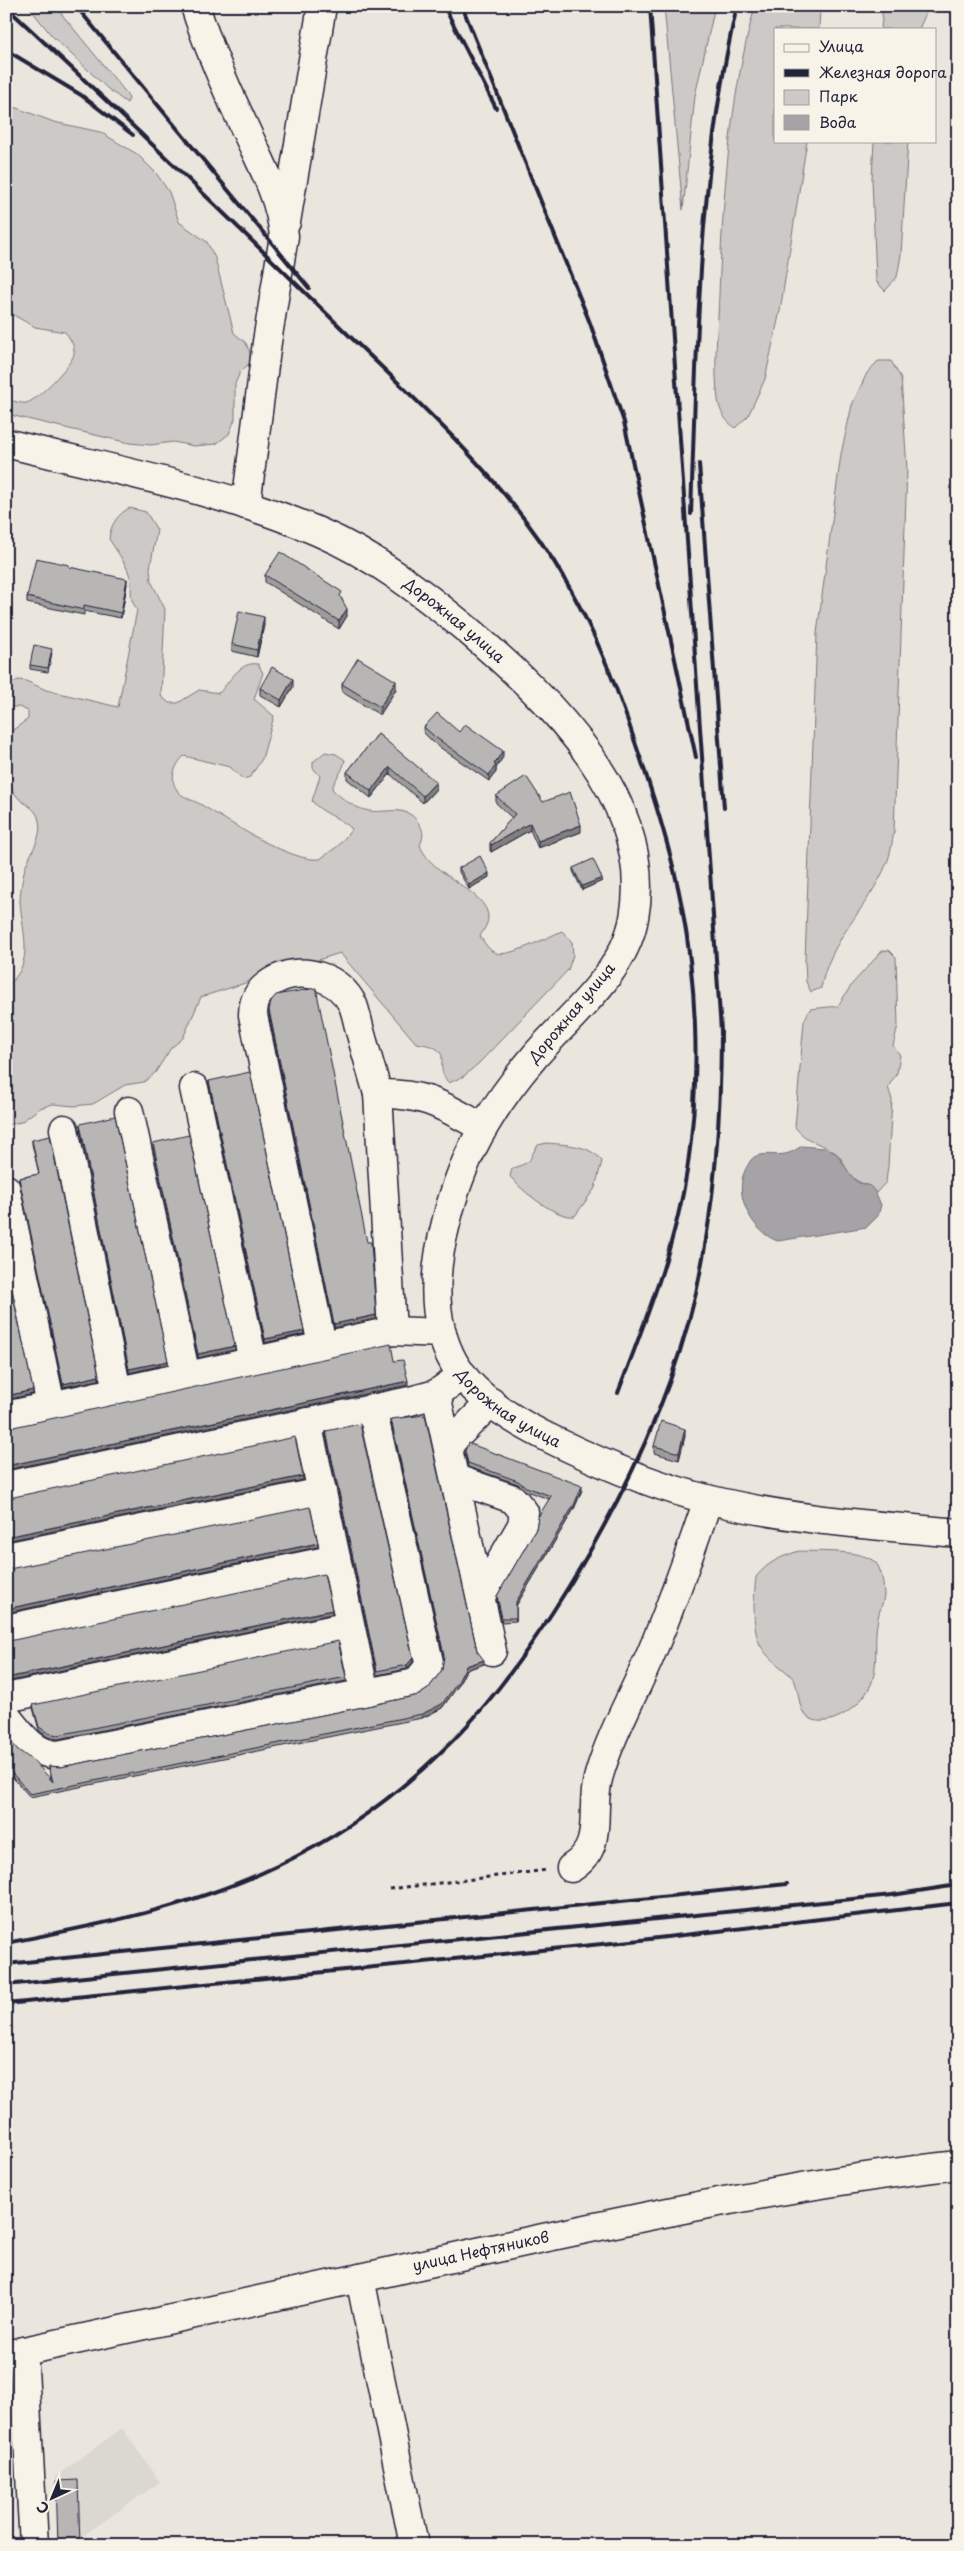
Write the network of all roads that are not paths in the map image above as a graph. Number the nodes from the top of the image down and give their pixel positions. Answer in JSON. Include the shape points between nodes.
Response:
{"nodes":[{"id":1,"x":195,"y":6,"type":"edge"},
{"id":2,"x":322,"y":6,"type":"edge"},
{"id":3,"x":284,"y":236,"type":"junction"},
{"id":4,"x":6,"y":443,"type":"edge"},
{"id":5,"x":246,"y":505,"type":"junction"},
{"id":6,"x":194,"y":1088,"type":"dead end"},
{"id":7,"x":378,"y":1094,"type":"junction"},
{"id":8,"x":128,"y":1111,"type":"dead end"},
{"id":9,"x":483,"y":1128,"type":"junction"},
{"id":10,"x":64,"y":1129,"type":"dead end"},
{"id":11,"x":6,"y":1189,"type":"edge"},
{"id":12,"x":392,"y":1331,"type":"junction"},
{"id":13,"x":442,"y":1333,"type":"junction"},
{"id":14,"x":322,"y":1345,"type":"junction"},
{"id":15,"x":253,"y":1361,"type":"junction"},
{"id":16,"x":186,"y":1376,"type":"junction"},
{"id":17,"x":463,"y":1376,"type":"junction"},
{"id":18,"x":117,"y":1391,"type":"junction"},
{"id":19,"x":436,"y":1394,"type":"junction"},
{"id":20,"x":491,"y":1402,"type":"junction"},
{"id":21,"x":51,"y":1406,"type":"junction"},
{"id":22,"x":372,"y":1408,"type":"junction"},
{"id":23,"x":6,"y":1416,"type":"edge"},
{"id":24,"x":307,"y":1422,"type":"junction"},
{"id":25,"x":449,"y":1444,"type":"junction"},
{"id":26,"x":456,"y":1479,"type":"junction"},
{"id":27,"x":6,"y":1486,"type":"edge"},
{"id":28,"x":322,"y":1492,"type":"junction"},
{"id":29,"x":708,"y":1500,"type":"junction"},
{"id":30,"x":958,"y":1533,"type":"edge"},
{"id":31,"x":6,"y":1557,"type":"edge"},
{"id":32,"x":336,"y":1559,"type":"junction"},
{"id":33,"x":481,"y":1596,"type":"junction"},
{"id":34,"x":350,"y":1626,"type":"junction"},
{"id":35,"x":6,"y":1629,"type":"edge"},
{"id":36,"x":492,"y":1651,"type":"dead end"},
{"id":37,"x":365,"y":1694,"type":"junction"},
{"id":38,"x":6,"y":1698,"type":"edge"},
{"id":39,"x":6,"y":1716,"type":"edge"},
{"id":40,"x":571,"y":1868,"type":"road end"},
{"id":41,"x":958,"y":2165,"type":"edge"},
{"id":42,"x":360,"y":2278,"type":"junction"},
{"id":43,"x":15,"y":2353,"type":"edge"},
{"id":44,"x":18,"y":2442,"type":"edge"},
{"id":45,"x":34,"y":2545,"type":"edge"},
{"id":46,"x":414,"y":2545,"type":"edge"}],
"edges":[{"from":1,"to":3,"type":"street","via":[[205,38],[273,189]]},
{"from":2,"to":3,"type":"street"},
{"from":3,"to":5,"type":"street"},
{"from":4,"to":5,"type":"street","name":"Дорожная улица"},
{"from":5,"to":9,"type":"street","name":"Дорожная улица","via":[[323,533],[429,599],[488,647],[545,702],[579,740],[614,796],[634,858],[636,912],[631,933],[609,973],[520,1074]]},
{"from":6,"to":15,"type":"street"},
{"from":7,"to":9,"type":"street","via":[[424,1097]]},
{"from":7,"to":12,"type":"street"},
{"from":7,"to":14,"type":"street","via":[[352,1005],[328,979],[310,973],[279,978],[257,994],[252,1015]]},
{"from":8,"to":16,"type":"street"},
{"from":9,"to":13,"type":"street","name":"Дорожная улица","via":[[463,1169],[441,1243],[436,1292]]},
{"from":10,"to":18,"type":"street"},
{"from":11,"to":21,"type":"street"},
{"from":12,"to":13,"type":"street"},
{"from":12,"to":14,"type":"street"},
{"from":13,"to":17,"type":"street","name":"Дорожная улица"},
{"from":14,"to":15,"type":"street"},
{"from":15,"to":16,"type":"street"},
{"from":16,"to":18,"type":"street"},
{"from":17,"to":19,"type":"street"},
{"from":17,"to":20,"type":"street","name":"Дорожная улица"},
{"from":18,"to":21,"type":"street"},
{"from":19,"to":22,"type":"street"},
{"from":19,"to":25,"type":"street"},
{"from":20,"to":25,"type":"street"},
{"from":20,"to":29,"type":"street","name":"Дорожная улица","via":[[545,1437],[586,1456]]},
{"from":21,"to":23,"type":"street"},
{"from":22,"to":24,"type":"street"},
{"from":22,"to":37,"type":"street","via":[[429,1662],[416,1683]]},
{"from":24,"to":27,"type":"street"},
{"from":24,"to":28,"type":"street"},
{"from":25,"to":26,"type":"street"},
{"from":26,"to":33,"type":"street"},
{"from":26,"to":33,"type":"street","via":[[512,1499],[524,1512],[522,1524]]},
{"from":28,"to":31,"type":"street"},
{"from":28,"to":32,"type":"street"},
{"from":29,"to":30,"type":"street","name":"Дорожная улица","via":[[787,1515]]},
{"from":29,"to":40,"type":"street","via":[[670,1608],[598,1776],[593,1844],[588,1854]]},
{"from":32,"to":34,"type":"street"},
{"from":32,"to":35,"type":"street"},
{"from":33,"to":36,"type":"street"},
{"from":34,"to":37,"type":"street"},
{"from":34,"to":38,"type":"street"},
{"from":37,"to":39,"type":"street","via":[[58,1755],[33,1748]]},
{"from":41,"to":42,"type":"street","name":"улица Нефтяников","via":[[764,2193]]},
{"from":42,"to":43,"type":"street","name":"улица Нефтяников"},
{"from":42,"to":46,"type":"street"},
{"from":43,"to":44,"type":"street"},
{"from":44,"to":45,"type":"street"}]}
